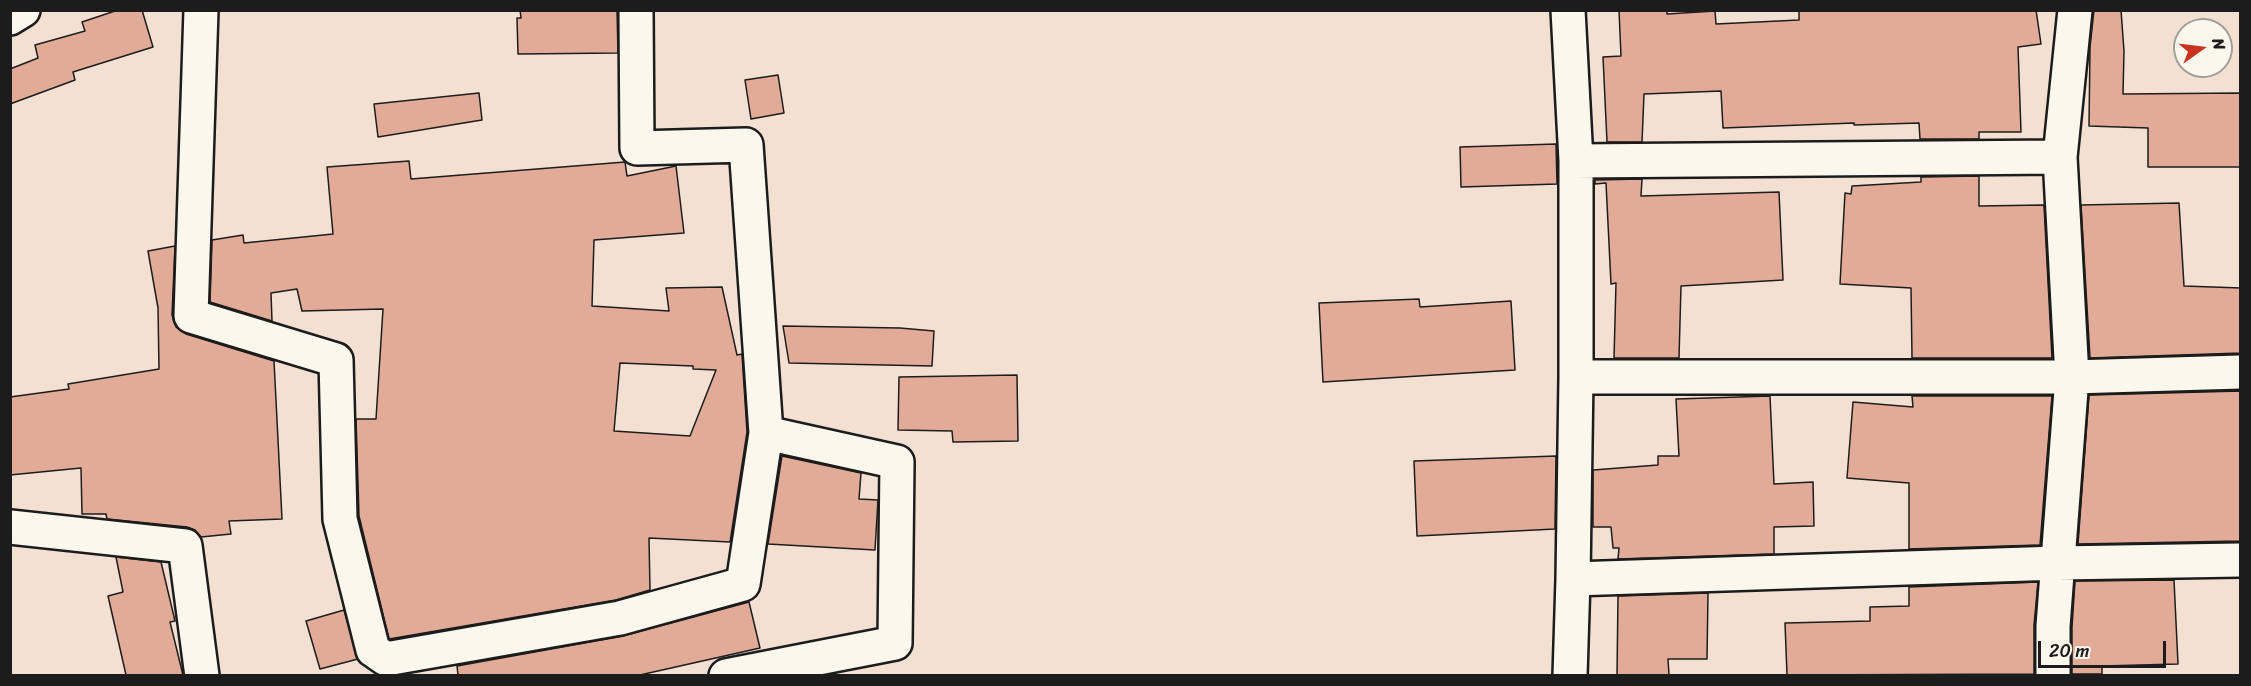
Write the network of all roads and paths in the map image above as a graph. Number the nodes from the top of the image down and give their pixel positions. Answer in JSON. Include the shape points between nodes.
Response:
{"nodes":[{"id":1,"x":23,"y":10,"type":"edge"},
{"id":2,"x":201,"y":10,"type":"edge"},
{"id":3,"x":636,"y":10,"type":"edge"},
{"id":4,"x":1568,"y":10,"type":"edge"},
{"id":5,"x":2075,"y":10,"type":"edge"},
{"id":6,"x":10,"y":18,"type":"edge"},
{"id":7,"x":2060,"y":158,"type":"junction"},
{"id":8,"x":1576,"y":161,"type":"junction"},
{"id":9,"x":2241,"y":372,"type":"edge"},
{"id":10,"x":1576,"y":377,"type":"junction"},
{"id":11,"x":2072,"y":377,"type":"junction"},
{"id":12,"x":766,"y":433,"type":"junction"},
{"id":13,"x":10,"y":527,"type":"edge"},
{"id":14,"x":2241,"y":560,"type":"edge"},
{"id":15,"x":2058,"y":563,"type":"junction"},
{"id":16,"x":1574,"y":579,"type":"junction"},
{"id":17,"x":386,"y":659,"type":"junction"},
{"id":18,"x":202,"y":675,"type":"edge"},
{"id":19,"x":436,"y":675,"type":"edge"},
{"id":20,"x":726,"y":675,"type":"edge"},
{"id":21,"x":1570,"y":675,"type":"edge"},
{"id":22,"x":2053,"y":675,"type":"edge"}],
"edges":[{"from":1,"to":6,"type":"street"},
{"from":2,"to":17,"type":"street","via":[[191,316],[336,360],[340,519],[373,650]]},
{"from":3,"to":12,"type":"street","via":[[637,148],[746,145]]},
{"from":4,"to":8,"type":"street"},
{"from":5,"to":7,"type":"street"},
{"from":7,"to":8,"type":"street"},
{"from":7,"to":11,"type":"street"},
{"from":8,"to":10,"type":"street"},
{"from":9,"to":11,"type":"street"},
{"from":10,"to":11,"type":"street"},
{"from":10,"to":16,"type":"street"},
{"from":11,"to":15,"type":"street"},
{"from":12,"to":17,"type":"street","via":[[743,584],[620,618]]},
{"from":12,"to":20,"type":"street","via":[[897,462],[895,643]]},
{"from":13,"to":18,"type":"street","via":[[185,546]]},
{"from":14,"to":15,"type":"street"},
{"from":15,"to":16,"type":"street"},
{"from":15,"to":22,"type":"street"},
{"from":16,"to":21,"type":"street"},
{"from":17,"to":19,"type":"street","via":[[435,668]]}]}
